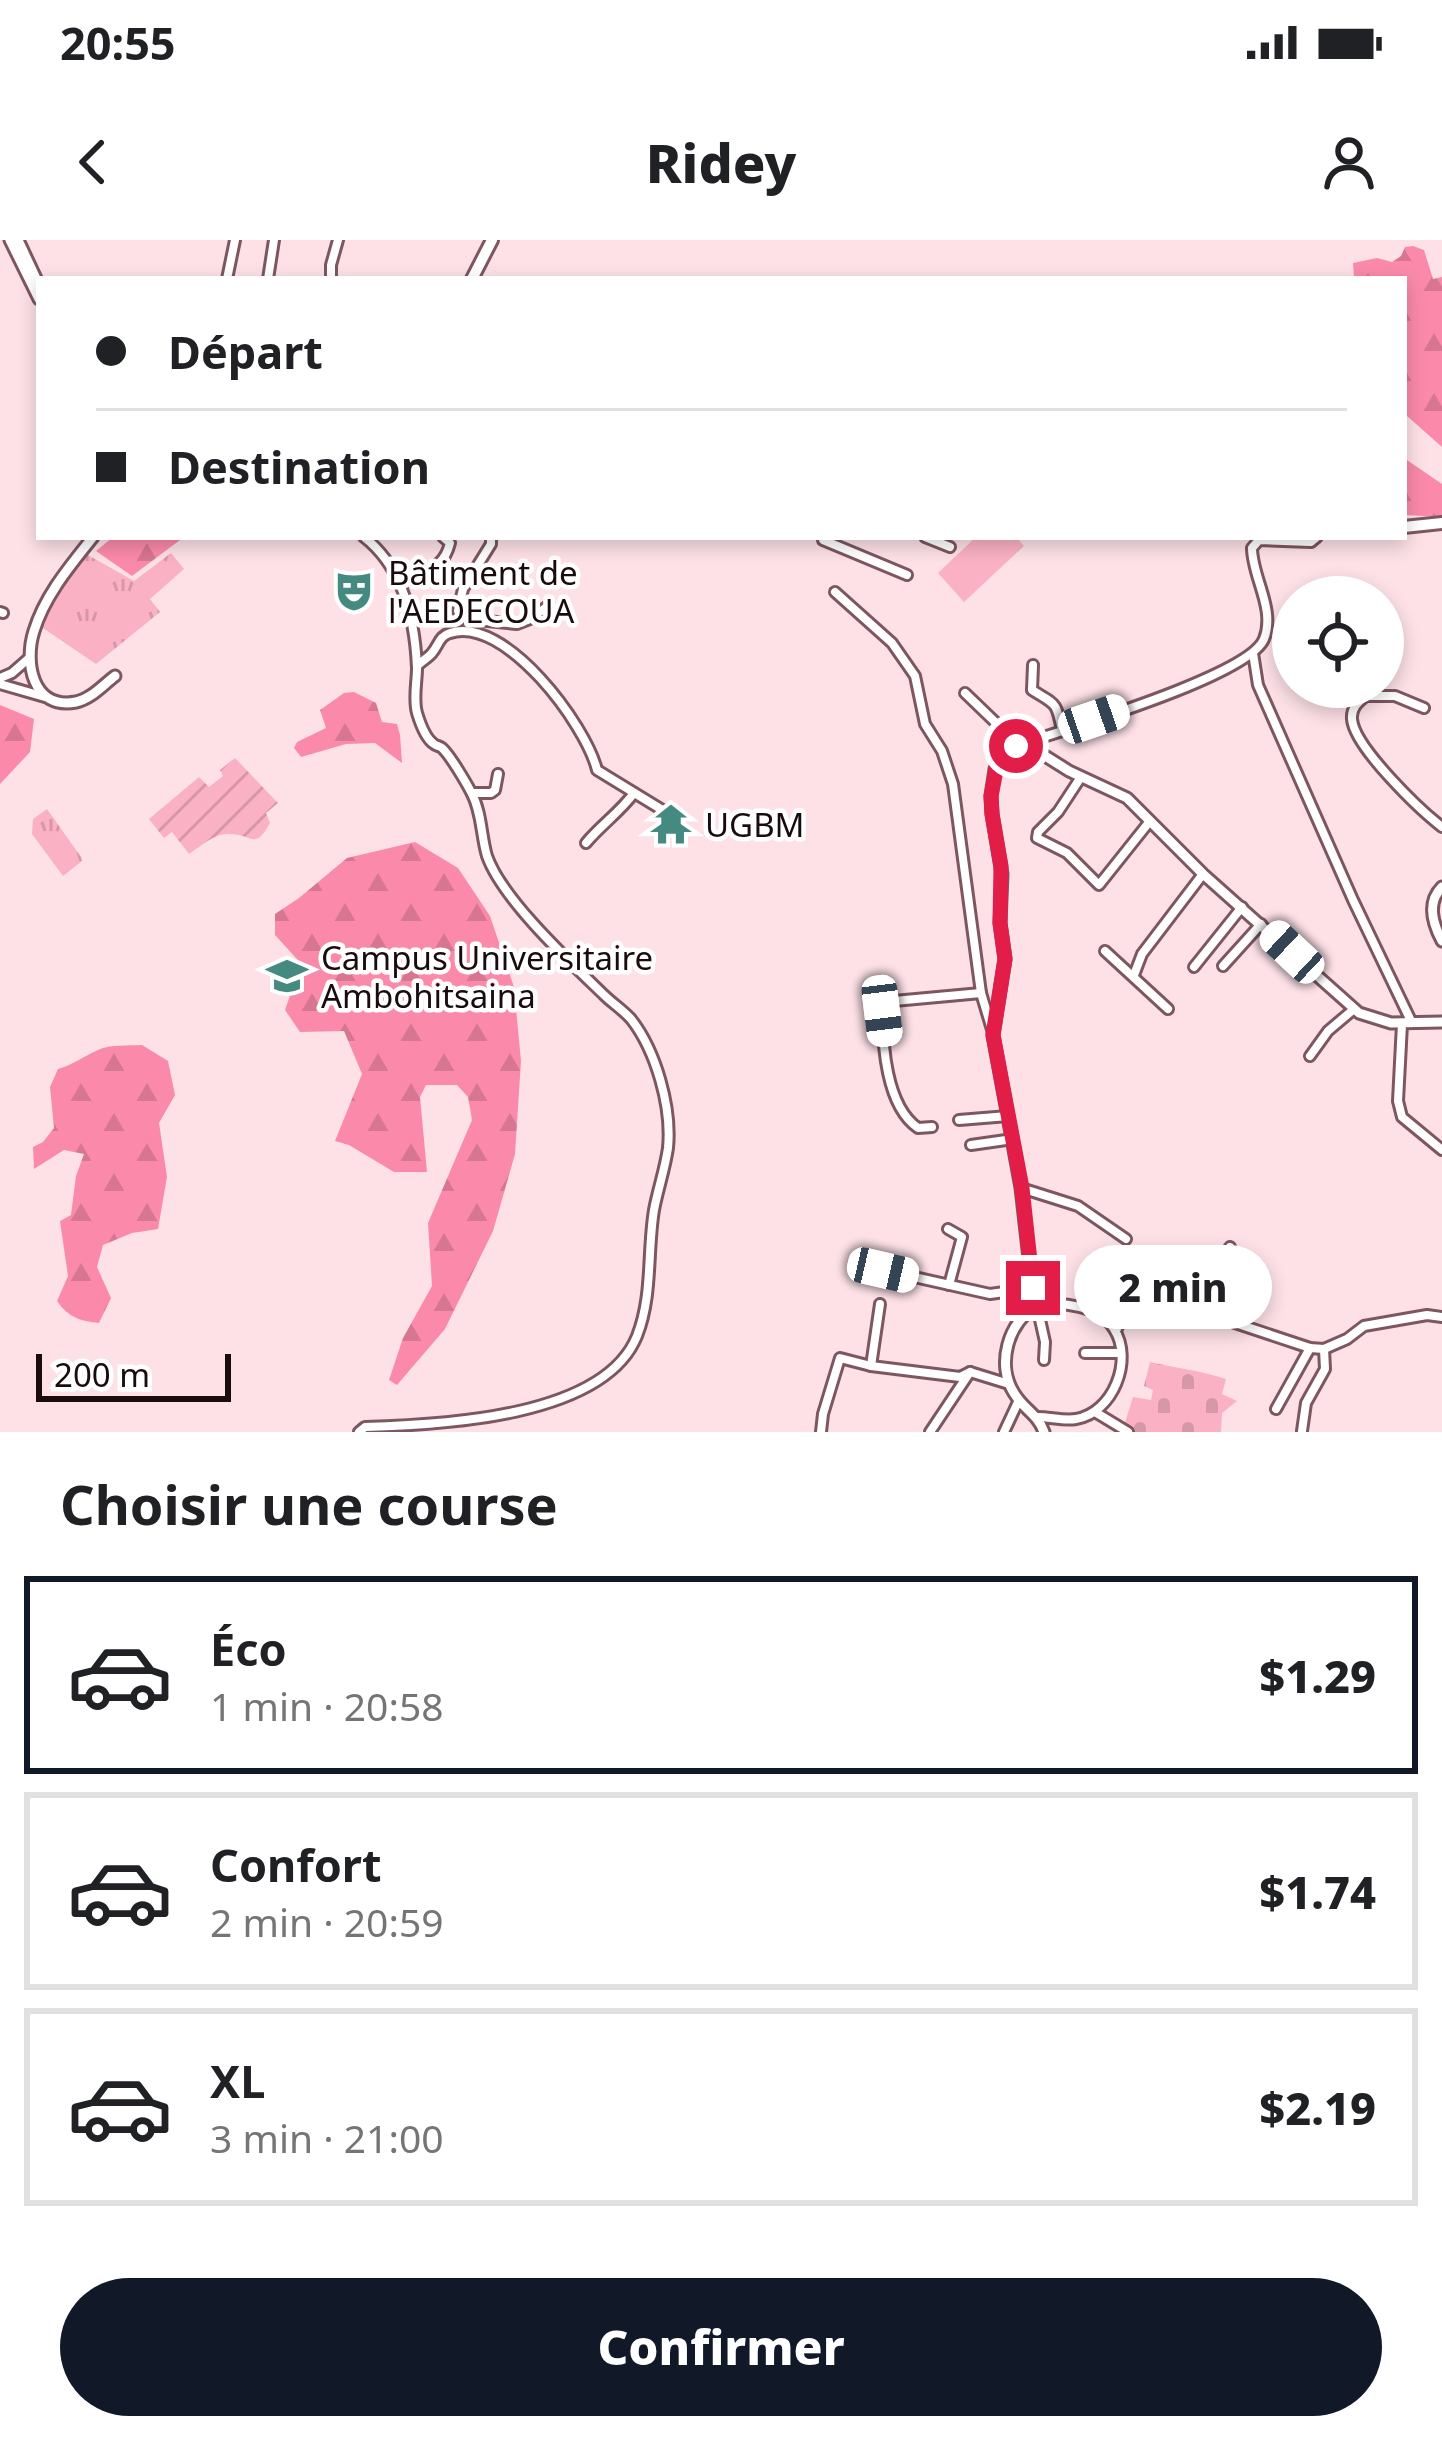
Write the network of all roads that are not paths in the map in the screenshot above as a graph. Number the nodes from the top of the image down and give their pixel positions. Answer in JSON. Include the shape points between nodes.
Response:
{"nodes":[{"id":1,"x":14,"y":240,"type":"edge"},
{"id":2,"x":235,"y":240,"type":"edge"},
{"id":3,"x":274,"y":240,"type":"edge"},
{"id":4,"x":338,"y":240,"type":"edge"},
{"id":5,"x":492,"y":240,"type":"edge"},
{"id":6,"x":228,"y":276,"type":"edge"},
{"id":7,"x":268,"y":276,"type":"edge"},
{"id":8,"x":331,"y":276,"type":"edge"},
{"id":9,"x":474,"y":276,"type":"edge"},
{"id":10,"x":36,"y":280,"type":"edge"},
{"id":11,"x":36,"y":292,"type":"edge"},
{"id":12,"x":1442,"y":524,"type":"edge"},
{"id":13,"x":1407,"y":527,"type":"edge"},
{"id":14,"x":91,"y":540,"type":"edge"},
{"id":15,"x":368,"y":540,"type":"edge"},
{"id":16,"x":446,"y":540,"type":"edge"},
{"id":17,"x":490,"y":540,"type":"edge"},
{"id":18,"x":823,"y":540,"type":"edge"},
{"id":19,"x":932,"y":540,"type":"edge"},
{"id":20,"x":1259,"y":540,"type":"edge"},
{"id":21,"x":1259,"y":540,"type":"edge"},
{"id":22,"x":1313,"y":540,"type":"edge"},
{"id":23,"x":950,"y":547,"type":"dead end"},
{"id":24,"x":417,"y":574,"type":"dead end"},
{"id":25,"x":907,"y":575,"type":"dead end"},
{"id":26,"x":836,"y":592,"type":"dead end"},
{"id":27,"x":548,"y":606,"type":"dead end"},
{"id":28,"x":1253,"y":653,"type":"junction"},
{"id":29,"x":28,"y":659,"type":"junction"},
{"id":30,"x":1033,"y":665,"type":"dead end"},
{"id":31,"x":417,"y":666,"type":"junction"},
{"id":32,"x":115,"y":676,"type":"dead end"},
{"id":33,"x":0,"y":681,"type":"edge"},
{"id":34,"x":965,"y":693,"type":"dead end"},
{"id":35,"x":51,"y":699,"type":"junction"},
{"id":36,"x":1424,"y":709,"type":"dead end"},
{"id":37,"x":1063,"y":730,"type":"junction"},
{"id":38,"x":1019,"y":745,"type":"junction"},
{"id":39,"x":498,"y":774,"type":"dead end"},
{"id":40,"x":1081,"y":777,"type":"junction"},
{"id":41,"x":472,"y":793,"type":"junction"},
{"id":42,"x":634,"y":793,"type":"junction"},
{"id":43,"x":664,"y":811,"type":"dead end"},
{"id":44,"x":1150,"y":821,"type":"junction"},
{"id":45,"x":1442,"y":827,"type":"edge"},
{"id":46,"x":586,"y":843,"type":"dead end"},
{"id":47,"x":1203,"y":874,"type":"junction"},
{"id":48,"x":1442,"y":887,"type":"edge"},
{"id":49,"x":1242,"y":907,"type":"junction"},
{"id":50,"x":1261,"y":924,"type":"junction"},
{"id":51,"x":1442,"y":941,"type":"edge"},
{"id":52,"x":1105,"y":951,"type":"dead end"},
{"id":53,"x":1223,"y":966,"type":"dead end"},
{"id":54,"x":1194,"y":967,"type":"dead end"},
{"id":55,"x":1134,"y":975,"type":"junction"},
{"id":56,"x":981,"y":993,"type":"junction"},
{"id":57,"x":1168,"y":1009,"type":"dead end"},
{"id":58,"x":1354,"y":1009,"type":"junction"},
{"id":59,"x":1442,"y":1022,"type":"edge"},
{"id":60,"x":1407,"y":1024,"type":"junction"},
{"id":61,"x":993,"y":1035,"type":"junction"},
{"id":62,"x":1310,"y":1055,"type":"dead end"},
{"id":63,"x":1008,"y":1116,"type":"junction"},
{"id":64,"x":959,"y":1120,"type":"dead end"},
{"id":65,"x":932,"y":1127,"type":"dead end"},
{"id":66,"x":1013,"y":1139,"type":"junction"},
{"id":67,"x":971,"y":1145,"type":"dead end"},
{"id":68,"x":1442,"y":1150,"type":"edge"},
{"id":69,"x":1022,"y":1188,"type":"junction"},
{"id":70,"x":948,"y":1229,"type":"dead end"},
{"id":71,"x":1126,"y":1239,"type":"dead end"},
{"id":72,"x":1230,"y":1246,"type":"dead end"},
{"id":73,"x":883,"y":1270,"type":"dead end"},
{"id":74,"x":950,"y":1285,"type":"junction"},
{"id":75,"x":1033,"y":1288,"type":"junction"},
{"id":76,"x":880,"y":1304,"type":"dead end"},
{"id":77,"x":1037,"y":1306,"type":"junction"},
{"id":78,"x":1220,"y":1317,"type":"junction"},
{"id":79,"x":1442,"y":1317,"type":"edge"},
{"id":80,"x":1116,"y":1331,"type":"junction"},
{"id":81,"x":1310,"y":1348,"type":"junction"},
{"id":82,"x":1324,"y":1349,"type":"junction"},
{"id":83,"x":1085,"y":1353,"type":"dead end"},
{"id":84,"x":1121,"y":1353,"type":"junction"},
{"id":85,"x":1044,"y":1360,"type":"dead end"},
{"id":86,"x":871,"y":1366,"type":"junction"},
{"id":87,"x":970,"y":1372,"type":"junction"},
{"id":88,"x":1009,"y":1384,"type":"junction"},
{"id":89,"x":1019,"y":1400,"type":"junction"},
{"id":90,"x":1276,"y":1409,"type":"dead end"},
{"id":91,"x":1095,"y":1412,"type":"junction"},
{"id":92,"x":1038,"y":1417,"type":"junction"},
{"id":93,"x":1302,"y":1431,"type":"edge"},
{"id":94,"x":358,"y":1432,"type":"edge"},
{"id":95,"x":821,"y":1432,"type":"edge"},
{"id":96,"x":930,"y":1432,"type":"edge"},
{"id":97,"x":1004,"y":1432,"type":"edge"},
{"id":98,"x":1044,"y":1432,"type":"edge"},
{"id":99,"x":1128,"y":1432,"type":"edge"}],
"edges":[{"from":1,"to":10,"type":"street"},
{"from":1,"to":11,"type":"street"},
{"from":2,"to":6,"type":"street"},
{"from":3,"to":7,"type":"street"},
{"from":4,"to":8,"type":"street"},
{"from":5,"to":9,"type":"main road"},
{"from":12,"to":13,"type":"main road"},
{"from":14,"to":29,"type":"street","via":[[43,606]]},
{"from":15,"to":31,"type":"street","via":[[398,575]]},
{"from":16,"to":24,"type":"street","via":[[446,556]]},
{"from":17,"to":27,"type":"street","via":[[458,611],[466,619],[517,624]]},
{"from":18,"to":25,"type":"street"},
{"from":19,"to":23,"type":"street"},
{"from":20,"to":22,"type":"street"},
{"from":21,"to":28,"type":"street","via":[[1253,569],[1267,619]]},
{"from":26,"to":56,"type":"street","via":[[915,676],[925,724],[953,784]]},
{"from":28,"to":37,"type":"street","via":[[1208,680]]},
{"from":28,"to":60,"type":"street","via":[[1258,685]]},
{"from":29,"to":33,"type":"street"},
{"from":29,"to":35,"type":"street"},
{"from":30,"to":37,"type":"street","via":[[1032,690],[1058,706]]},
{"from":31,"to":41,"type":"street","via":[[415,709],[424,733]]},
{"from":31,"to":42,"type":"street","via":[[452,632],[489,636],[549,689],[597,770]]},
{"from":32,"to":35,"type":"street","via":[[86,698]]},
{"from":33,"to":35,"type":"street"},
{"from":34,"to":38,"type":"street"},
{"from":36,"to":45,"type":"street","via":[[1395,695],[1366,696],[1351,718],[1391,780]]},
{"from":37,"to":38,"type":"street"},
{"from":38,"to":40,"type":"street"},
{"from":38,"to":61,"type":"street","via":[[998,760],[991,796],[1005,959]]},
{"from":39,"to":41,"type":"street","via":[[491,793]]},
{"from":40,"to":44,"type":"street","via":[[1127,798]]},
{"from":40,"to":44,"type":"street","via":[[1037,838],[1099,885]]},
{"from":41,"to":94,"type":"street","via":[[488,858],[509,894],[628,1016],[656,1065],[668,1143],[649,1288],[628,1354],[609,1374],[553,1402]]},
{"from":42,"to":43,"type":"street"},
{"from":42,"to":46,"type":"street"},
{"from":44,"to":47,"type":"street"},
{"from":47,"to":49,"type":"street"},
{"from":47,"to":55,"type":"street"},
{"from":48,"to":51,"type":"street","via":[[1432,913]]},
{"from":49,"to":50,"type":"street"},
{"from":49,"to":54,"type":"street"},
{"from":50,"to":53,"type":"street"},
{"from":50,"to":58,"type":"street"},
{"from":52,"to":55,"type":"street"},
{"from":55,"to":57,"type":"street"},
{"from":56,"to":61,"type":"street"},
{"from":56,"to":65,"type":"street","via":[[894,1001],[882,1011],[904,1115],[918,1128]]},
{"from":58,"to":60,"type":"street"},
{"from":58,"to":62,"type":"street"},
{"from":59,"to":60,"type":"street"},
{"from":60,"to":68,"type":"street","via":[[1402,1117]]},
{"from":61,"to":63,"type":"street"},
{"from":63,"to":64,"type":"street"},
{"from":63,"to":66,"type":"street"},
{"from":66,"to":67,"type":"street"},
{"from":66,"to":69,"type":"street"},
{"from":69,"to":71,"type":"street","via":[[1078,1206]]},
{"from":69,"to":75,"type":"street"},
{"from":70,"to":74,"type":"street","via":[[962,1237]]},
{"from":72,"to":78,"type":"street"},
{"from":73,"to":74,"type":"street"},
{"from":74,"to":75,"type":"street","via":[[990,1294]]},
{"from":75,"to":77,"type":"street"},
{"from":76,"to":86,"type":"street"},
{"from":77,"to":80,"type":"street","via":[[1067,1304],[1102,1316]]},
{"from":77,"to":85,"type":"street"},
{"from":77,"to":88,"type":"street","via":[[1012,1331]]},
{"from":78,"to":80,"type":"street","via":[[1129,1311]]},
{"from":78,"to":81,"type":"street"},
{"from":79,"to":82,"type":"street","via":[[1364,1325]]},
{"from":80,"to":84,"type":"street"},
{"from":81,"to":82,"type":"street"},
{"from":81,"to":90,"type":"street"},
{"from":82,"to":93,"type":"street","via":[[1325,1370],[1306,1403]]},
{"from":83,"to":84,"type":"street"},
{"from":84,"to":91,"type":"street","via":[[1117,1384]]},
{"from":86,"to":87,"type":"street"},
{"from":86,"to":95,"type":"street","via":[[840,1358]]},
{"from":87,"to":88,"type":"street"},
{"from":87,"to":96,"type":"street"},
{"from":88,"to":89,"type":"street"},
{"from":89,"to":92,"type":"street"},
{"from":89,"to":97,"type":"street"},
{"from":91,"to":92,"type":"street"},
{"from":91,"to":99,"type":"street"},
{"from":92,"to":98,"type":"street"}]}
